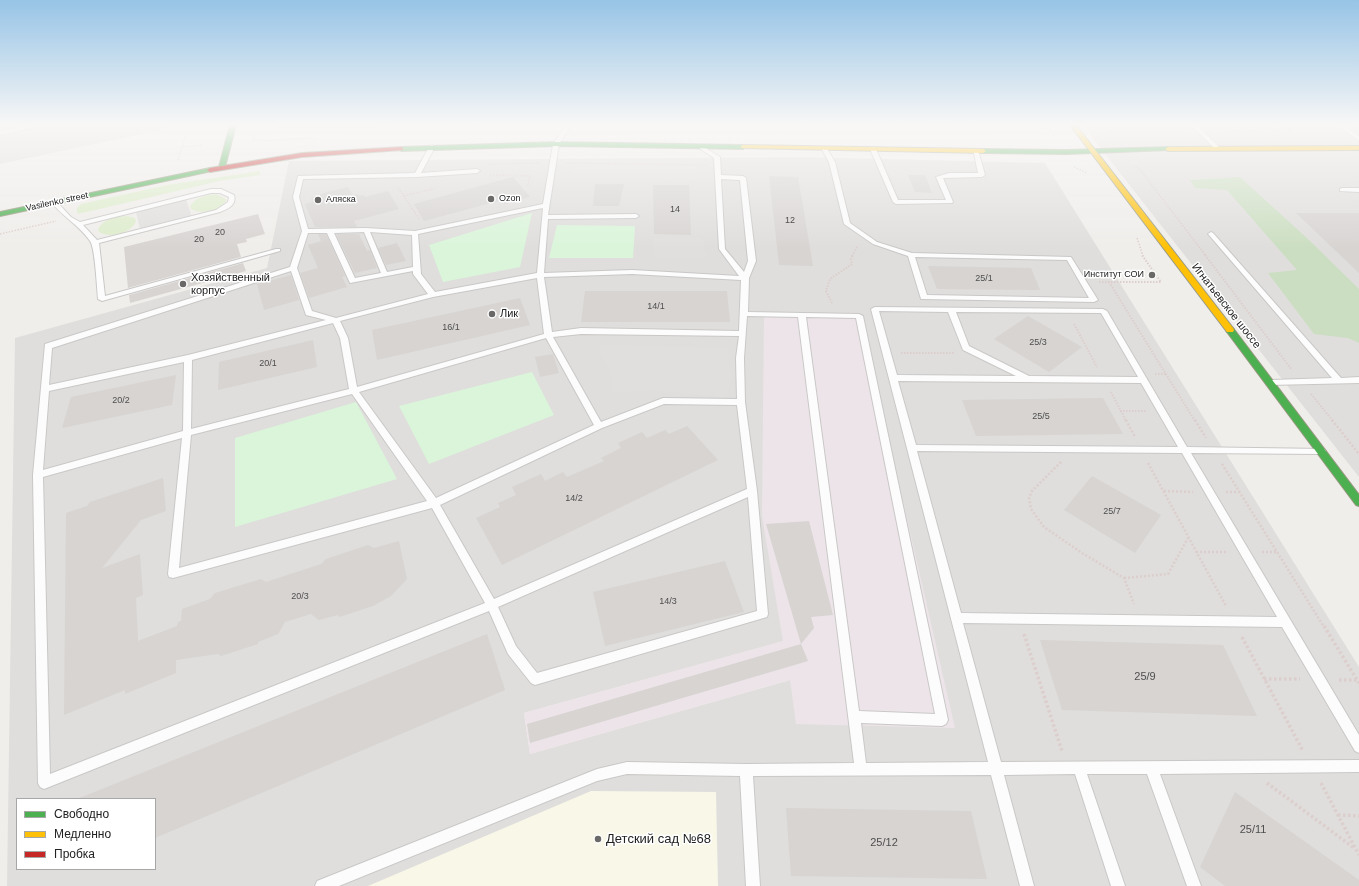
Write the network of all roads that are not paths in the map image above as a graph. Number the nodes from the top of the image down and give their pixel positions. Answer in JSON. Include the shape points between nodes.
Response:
{"nodes":[{"id":1,"x":226,"y":166,"type":"edge"},
{"id":2,"x":422,"y":166,"type":"edge"},
{"id":3,"x":552,"y":166,"type":"edge"},
{"id":4,"x":716,"y":166,"type":"edge"},
{"id":5,"x":833,"y":166,"type":"edge"},
{"id":6,"x":880,"y":166,"type":"edge"},
{"id":7,"x":981,"y":166,"type":"edge"},
{"id":8,"x":1105,"y":166,"type":"edge"},
{"id":9,"x":222,"y":167,"type":"joint"},
{"id":10,"x":477,"y":171,"type":"dead end"},
{"id":11,"x":417,"y":175,"type":"junction"},
{"id":12,"x":717,"y":177,"type":"junction"},
{"id":13,"x":1342,"y":190,"type":"dead end"},
{"id":14,"x":1359,"y":190,"type":"edge"},
{"id":15,"x":54,"y":202,"type":"junction"},
{"id":16,"x":546,"y":205,"type":"junction"},
{"id":17,"x":0,"y":214,"type":"edge"},
{"id":18,"x":636,"y":216,"type":"dead end"},
{"id":19,"x":545,"y":217,"type":"junction"},
{"id":20,"x":79,"y":224,"type":"junction"},
{"id":21,"x":366,"y":230,"type":"junction"},
{"id":22,"x":305,"y":231,"type":"junction"},
{"id":23,"x":330,"y":231,"type":"junction"},
{"id":24,"x":415,"y":234,"type":"junction"},
{"id":25,"x":1211,"y":234,"type":"dead end"},
{"id":26,"x":94,"y":242,"type":"junction"},
{"id":27,"x":278,"y":250,"type":"dead end"},
{"id":28,"x":911,"y":255,"type":"junction"},
{"id":29,"x":293,"y":268,"type":"junction"},
{"id":30,"x":417,"y":268,"type":"junction"},
{"id":31,"x":385,"y":274,"type":"junction"},
{"id":32,"x":540,"y":275,"type":"junction"},
{"id":33,"x":745,"y":278,"type":"junction"},
{"id":34,"x":433,"y":295,"type":"junction"},
{"id":35,"x":951,"y":310,"type":"junction"},
{"id":36,"x":744,"y":314,"type":"junction"},
{"id":37,"x":802,"y":315,"type":"junction"},
{"id":38,"x":336,"y":320,"type":"junction"},
{"id":39,"x":743,"y":334,"type":"junction"},
{"id":40,"x":548,"y":335,"type":"junction"},
{"id":41,"x":188,"y":358,"type":"junction"},
{"id":42,"x":893,"y":378,"type":"junction"},
{"id":43,"x":1028,"y":379,"type":"junction"},
{"id":44,"x":1143,"y":380,"type":"junction"},
{"id":45,"x":1338,"y":380,"type":"junction"},
{"id":46,"x":1359,"y":380,"type":"edge"},
{"id":47,"x":1271,"y":383,"type":"junction"},
{"id":48,"x":45,"y":389,"type":"junction"},
{"id":49,"x":354,"y":390,"type":"junction"},
{"id":50,"x":741,"y":402,"type":"junction"},
{"id":51,"x":599,"y":426,"type":"junction"},
{"id":52,"x":187,"y":433,"type":"junction"},
{"id":53,"x":912,"y":448,"type":"junction"},
{"id":54,"x":1185,"y":451,"type":"junction"},
{"id":55,"x":1321,"y":451,"type":"junction"},
{"id":56,"x":38,"y":475,"type":"junction"},
{"id":57,"x":752,"y":492,"type":"junction"},
{"id":58,"x":1359,"y":502,"type":"edge"},
{"id":59,"x":434,"y":503,"type":"junction"},
{"id":60,"x":492,"y":606,"type":"junction"},
{"id":61,"x":957,"y":618,"type":"junction"},
{"id":62,"x":1286,"y":622,"type":"junction"},
{"id":63,"x":854,"y":717,"type":"junction"},
{"id":64,"x":1359,"y":747,"type":"edge"},
{"id":65,"x":1359,"y":766,"type":"edge"},
{"id":66,"x":1151,"y":767,"type":"junction"},
{"id":67,"x":996,"y":768,"type":"junction"},
{"id":68,"x":1073,"y":768,"type":"junction"},
{"id":69,"x":746,"y":770,"type":"junction"},
{"id":70,"x":860,"y":770,"type":"junction"},
{"id":71,"x":322,"y":886,"type":"edge"},
{"id":72,"x":753,"y":886,"type":"edge"},
{"id":73,"x":1027,"y":886,"type":"edge"},
{"id":74,"x":1118,"y":886,"type":"edge"},
{"id":75,"x":1194,"y":886,"type":"edge"}],
"edges":[{"from":1,"to":9,"type":"main road","name":"Vasilenko street"},
{"from":2,"to":11,"type":"lane"},
{"from":3,"to":16,"type":"lane"},
{"from":4,"to":12,"type":"lane"},
{"from":5,"to":28,"type":"lane","via":[[847,224],[875,243]]},
{"from":6,"to":7,"type":"lane","via":[[896,202],[950,202],[939,177],[982,175]]},
{"from":8,"to":47,"type":"main road","name":"Игнатьевское шоссе"},
{"from":9,"to":15,"type":"main road","name":"Vasilenko street"},
{"from":10,"to":11,"type":"lane"},
{"from":11,"to":22,"type":"lane","via":[[300,177],[296,196]]},
{"from":12,"to":33,"type":"lane","via":[[722,250]]},
{"from":12,"to":33,"type":"lane","via":[[744,178],[752,261]]},
{"from":13,"to":14,"type":"lane"},
{"from":15,"to":17,"type":"main road","name":"Vasilenko street"},
{"from":15,"to":20,"type":"lane","via":[[69,218]]},
{"from":16,"to":19,"type":"lane"},
{"from":16,"to":24,"type":"lane"},
{"from":18,"to":19,"type":"lane"},
{"from":19,"to":32,"type":"lane"},
{"from":20,"to":26,"type":"lane"},
{"from":20,"to":26,"type":"lane","via":[[211,191],[221,191],[232,196],[228,206],[218,211]]},
{"from":21,"to":23,"type":"lane"},
{"from":21,"to":24,"type":"lane"},
{"from":21,"to":31,"type":"lane"},
{"from":22,"to":23,"type":"lane"},
{"from":22,"to":29,"type":"lane"},
{"from":23,"to":31,"type":"lane","via":[[353,281]]},
{"from":24,"to":30,"type":"lane"},
{"from":25,"to":45,"type":"lane"},
{"from":26,"to":27,"type":"lane","via":[[102,299]]},
{"from":28,"to":28,"type":"lane","via":[[1069,258],[1094,300],[924,297]]},
{"from":29,"to":38,"type":"lane","via":[[309,313]]},
{"from":29,"to":48,"type":"lane","via":[[48,346]]},
{"from":30,"to":31,"type":"lane"},
{"from":30,"to":34,"type":"lane","via":[[418,274]]},
{"from":32,"to":33,"type":"lane","via":[[632,272]]},
{"from":32,"to":34,"type":"lane"},
{"from":32,"to":40,"type":"lane"},
{"from":33,"to":36,"type":"lane"},
{"from":34,"to":38,"type":"lane"},
{"from":35,"to":42,"type":"lane","via":[[875,309]]},
{"from":35,"to":43,"type":"lane","via":[[966,348]]},
{"from":35,"to":44,"type":"lane","via":[[1103,311]]},
{"from":36,"to":37,"type":"lane"},
{"from":36,"to":39,"type":"lane"},
{"from":37,"to":63,"type":"lane"},
{"from":37,"to":63,"type":"lane","via":[[859,316],[942,720]]},
{"from":38,"to":41,"type":"lane"},
{"from":38,"to":49,"type":"lane","via":[[344,338]]},
{"from":39,"to":40,"type":"lane","via":[[581,331]]},
{"from":39,"to":50,"type":"lane","via":[[740,358]]},
{"from":40,"to":49,"type":"lane"},
{"from":40,"to":51,"type":"lane"},
{"from":41,"to":48,"type":"lane"},
{"from":41,"to":52,"type":"lane"},
{"from":42,"to":43,"type":"lane"},
{"from":42,"to":53,"type":"lane"},
{"from":43,"to":44,"type":"lane"},
{"from":44,"to":54,"type":"lane"},
{"from":45,"to":46,"type":"lane"},
{"from":45,"to":47,"type":"lane"},
{"from":47,"to":55,"type":"main road","name":"Игнатьевское шоссе"},
{"from":48,"to":56,"type":"lane"},
{"from":49,"to":52,"type":"lane"},
{"from":49,"to":59,"type":"lane"},
{"from":50,"to":51,"type":"lane","via":[[663,401]]},
{"from":50,"to":57,"type":"lane"},
{"from":51,"to":59,"type":"lane"},
{"from":52,"to":56,"type":"lane"},
{"from":52,"to":59,"type":"lane","via":[[173,574]]},
{"from":53,"to":54,"type":"lane"},
{"from":53,"to":61,"type":"lane"},
{"from":54,"to":55,"type":"lane"},
{"from":54,"to":62,"type":"lane"},
{"from":55,"to":58,"type":"main road","name":"Игнатьевское шоссе"},
{"from":56,"to":60,"type":"lane","via":[[44,783]]},
{"from":57,"to":60,"type":"lane"},
{"from":57,"to":60,"type":"lane","via":[[763,614],[535,679],[512,650]]},
{"from":59,"to":60,"type":"lane"},
{"from":61,"to":62,"type":"lane"},
{"from":61,"to":67,"type":"lane"},
{"from":62,"to":64,"type":"lane"},
{"from":63,"to":70,"type":"lane"},
{"from":65,"to":66,"type":"lane"},
{"from":66,"to":68,"type":"lane"},
{"from":66,"to":75,"type":"lane"},
{"from":67,"to":68,"type":"lane"},
{"from":67,"to":70,"type":"lane"},
{"from":67,"to":73,"type":"lane"},
{"from":68,"to":74,"type":"lane"},
{"from":69,"to":70,"type":"lane"},
{"from":69,"to":71,"type":"lane","via":[[627,768],[597,775]]},
{"from":69,"to":72,"type":"lane"}]}
